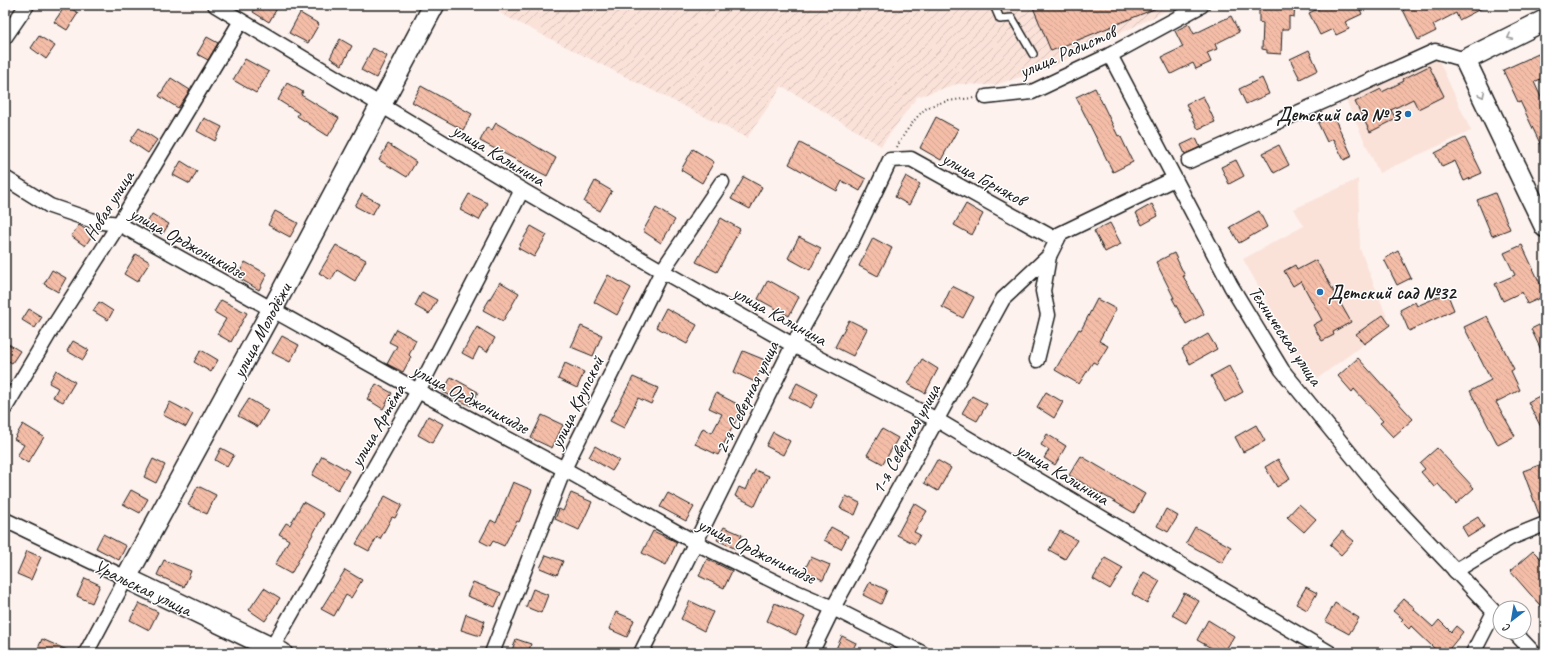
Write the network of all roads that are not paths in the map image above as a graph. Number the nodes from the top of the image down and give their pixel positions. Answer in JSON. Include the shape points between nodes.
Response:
{"nodes":[{"id":1,"x":27,"y":5,"type":"edge"},
{"id":2,"x":215,"y":5,"type":"edge"},
{"id":3,"x":434,"y":5,"type":"edge"},
{"id":4,"x":994,"y":5,"type":"edge"},
{"id":5,"x":1202,"y":5,"type":"edge"},
{"id":6,"x":1545,"y":20,"type":"edge"},
{"id":7,"x":241,"y":21,"type":"junction"},
{"id":8,"x":5,"y":37,"type":"edge"},
{"id":9,"x":1033,"y":54,"type":"dead end"},
{"id":10,"x":1110,"y":55,"type":"junction"},
{"id":11,"x":1465,"y":60,"type":"junction"},
{"id":12,"x":986,"y":97,"type":"road end"},
{"id":13,"x":380,"y":106,"type":"junction"},
{"id":14,"x":890,"y":160,"type":"joint"},
{"id":15,"x":1189,"y":161,"type":"dead end"},
{"id":16,"x":5,"y":178,"type":"edge"},
{"id":17,"x":1174,"y":179,"type":"junction"},
{"id":18,"x":722,"y":182,"type":"dead end"},
{"id":19,"x":522,"y":190,"type":"junction"},
{"id":20,"x":119,"y":224,"type":"junction"},
{"id":21,"x":1545,"y":227,"type":"edge"},
{"id":22,"x":1057,"y":240,"type":"junction"},
{"id":23,"x":1049,"y":256,"type":"junction"},
{"id":24,"x":662,"y":271,"type":"junction"},
{"id":25,"x":272,"y":310,"type":"junction"},
{"id":26,"x":793,"y":345,"type":"junction"},
{"id":27,"x":1037,"y":360,"type":"dead end"},
{"id":28,"x":418,"y":391,"type":"junction"},
{"id":29,"x":5,"y":408,"type":"edge"},
{"id":30,"x":937,"y":420,"type":"junction"},
{"id":31,"x":564,"y":469,"type":"junction"},
{"id":32,"x":5,"y":520,"type":"edge"},
{"id":33,"x":1545,"y":524,"type":"edge"},
{"id":34,"x":696,"y":543,"type":"junction"},
{"id":35,"x":1455,"y":571,"type":"junction"},
{"id":36,"x":126,"y":578,"type":"junction"},
{"id":37,"x":833,"y":608,"type":"junction"},
{"id":38,"x":1492,"y":610,"type":"edge"},
{"id":39,"x":1492,"y":623,"type":"edge"},
{"id":40,"x":1522,"y":640,"type":"edge"},
{"id":41,"x":274,"y":651,"type":"edge"},
{"id":42,"x":86,"y":653,"type":"edge"},
{"id":43,"x":492,"y":653,"type":"edge"},
{"id":44,"x":641,"y":653,"type":"edge"},
{"id":45,"x":811,"y":653,"type":"edge"},
{"id":46,"x":922,"y":653,"type":"edge"},
{"id":47,"x":1330,"y":653,"type":"edge"},
{"id":48,"x":1473,"y":653,"type":"edge"},
{"id":49,"x":1534,"y":653,"type":"edge"}],
"edges":[{"from":1,"to":8,"type":"street"},
{"from":2,"to":7,"type":"street","name":"улица Калинина"},
{"from":3,"to":13,"type":"main road","name":"улица Молодёжи"},
{"from":4,"to":9,"type":"lane","via":[[1000,19],[1012,18]]},
{"from":5,"to":10,"type":"street","name":"улица Радистов"},
{"from":6,"to":11,"type":"main road","one_way":true},
{"from":7,"to":13,"type":"street","name":"улица Калинина"},
{"from":7,"to":20,"type":"street","name":"Новая улица"},
{"from":10,"to":12,"type":"street","name":"улица Радистов","via":[[1032,92]]},
{"from":10,"to":17,"type":"street","name":"Техническая улица"},
{"from":11,"to":15,"type":"street","via":[[1435,51]]},
{"from":11,"to":21,"type":"main road","one_way":true},
{"from":13,"to":19,"type":"street","name":"улица Калинина"},
{"from":13,"to":25,"type":"main road","name":"улица Молодёжи"},
{"from":14,"to":22,"type":"street","name":"улица Горняков","via":[[911,159]]},
{"from":14,"to":26,"type":"street","name":"2-я Северная улица","via":[[853,238]]},
{"from":16,"to":20,"type":"street","name":"улица Орджоникидзе","via":[[50,206],[94,221]]},
{"from":17,"to":22,"type":"street","name":"1-я Северная улица","via":[[1060,234]]},
{"from":17,"to":35,"type":"street","name":"Техническая улица","via":[[1231,286],[1282,370],[1384,495]]},
{"from":18,"to":24,"type":"street","name":"улица Крупской"},
{"from":19,"to":24,"type":"street","name":"улица Калинина"},
{"from":19,"to":28,"type":"street","name":"улица Артёма"},
{"from":20,"to":25,"type":"street","name":"улица Орджоникидзе"},
{"from":20,"to":29,"type":"street","name":"Новая улица"},
{"from":22,"to":23,"type":"street","name":"1-я Северная улица"},
{"from":23,"to":27,"type":"street","name":"1-я Северная улица","via":[[1043,291],[1048,315]]},
{"from":23,"to":30,"type":"street","name":"1-я Северная улица","via":[[1003,299]]},
{"from":24,"to":26,"type":"street","name":"улица Калинина"},
{"from":24,"to":31,"type":"street","name":"улица Крупской"},
{"from":25,"to":28,"type":"street","name":"улица Орджоникидзе"},
{"from":25,"to":36,"type":"main road","name":"улица Молодёжи"},
{"from":26,"to":30,"type":"street","name":"улица Калинина"},
{"from":26,"to":34,"type":"street","name":"2-я Северная улица"},
{"from":28,"to":31,"type":"street","name":"улица Орджоникидзе"},
{"from":28,"to":41,"type":"street","name":"улица Артёма"},
{"from":30,"to":37,"type":"street","name":"1-я Северная улица"},
{"from":30,"to":47,"type":"street","name":"улица Калинина"},
{"from":31,"to":34,"type":"street","name":"улица Орджоникидзе"},
{"from":31,"to":43,"type":"street","name":"улица Крупской"},
{"from":32,"to":36,"type":"street","name":"Уральская улица"},
{"from":33,"to":35,"type":"street","via":[[1510,538]]},
{"from":34,"to":37,"type":"street","name":"улица Орджоникидзе"},
{"from":34,"to":44,"type":"street","name":"2-я Северная улица"},
{"from":35,"to":38,"type":"street","name":"Техническая улица"},
{"from":36,"to":41,"type":"main road","name":"Уральская улица"},
{"from":36,"to":42,"type":"street","name":"улица Молодёжи"},
{"from":37,"to":45,"type":"street","name":"1-я Северная улица"},
{"from":37,"to":46,"type":"street","name":"улица Орджоникидзе"},
{"from":39,"to":48,"type":"street"},
{"from":40,"to":49,"type":"street"}]}
